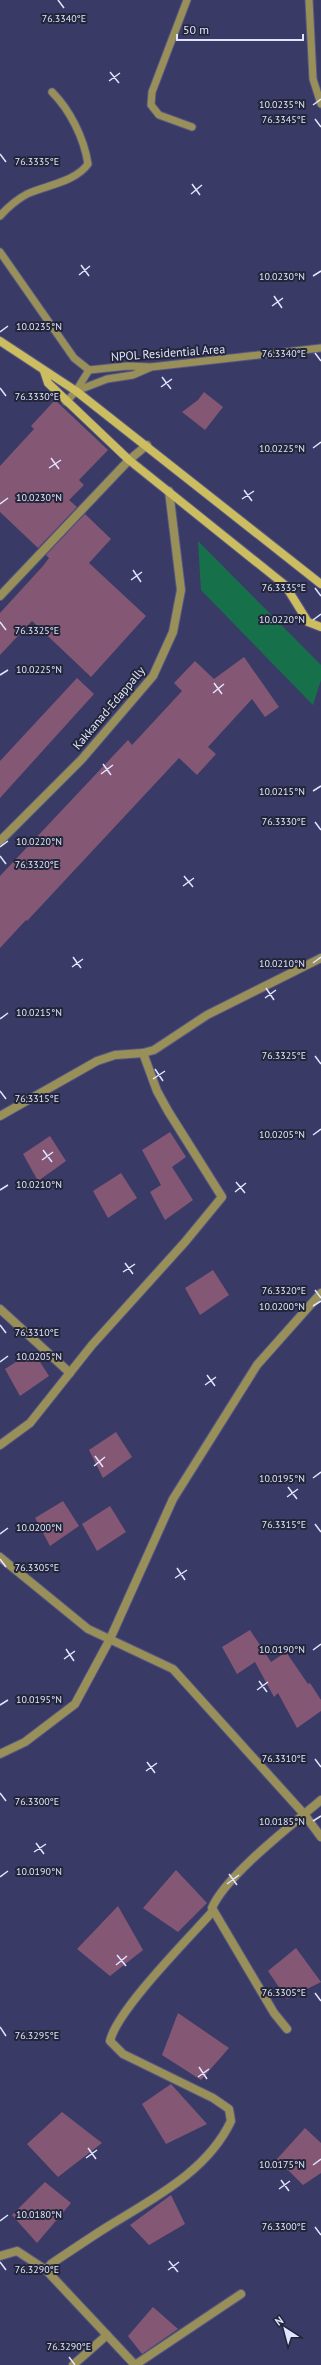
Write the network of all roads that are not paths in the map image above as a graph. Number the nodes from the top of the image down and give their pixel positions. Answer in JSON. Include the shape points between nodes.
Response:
{"nodes":[{"id":1,"x":187,"y":0,"type":"edge"},
{"id":2,"x":309,"y":0,"type":"edge"},
{"id":3,"x":52,"y":92,"type":"dead end"},
{"id":4,"x":321,"y":104,"type":"edge"},
{"id":5,"x":192,"y":127,"type":"dead end"},
{"id":6,"x":0,"y":216,"type":"edge"},
{"id":7,"x":0,"y":252,"type":"edge"},
{"id":8,"x":0,"y":341,"type":"edge"},
{"id":9,"x":321,"y":348,"type":"edge"},
{"id":10,"x":151,"y":367,"type":"junction"},
{"id":11,"x":89,"y":370,"type":"junction"},
{"id":12,"x":44,"y":371,"type":"junction"},
{"id":13,"x":76,"y":391,"type":"junction"},
{"id":14,"x":66,"y":402,"type":"junction"},
{"id":15,"x":146,"y":445,"type":"junction"},
{"id":16,"x":129,"y":460,"type":"junction"},
{"id":17,"x":169,"y":491,"type":"junction"},
{"id":18,"x":321,"y":584,"type":"edge"},
{"id":19,"x":0,"y":596,"type":"edge"},
{"id":20,"x":321,"y":627,"type":"edge"},
{"id":21,"x":0,"y":841,"type":"edge"},
{"id":22,"x":321,"y":958,"type":"edge"},
{"id":23,"x":143,"y":1053,"type":"junction"},
{"id":24,"x":0,"y":1116,"type":"edge"},
{"id":25,"x":321,"y":1294,"type":"edge"},
{"id":26,"x":0,"y":1309,"type":"edge"},
{"id":27,"x":70,"y":1373,"type":"junction"},
{"id":28,"x":0,"y":1444,"type":"edge"},
{"id":29,"x":0,"y":1557,"type":"edge"},
{"id":30,"x":110,"y":1639,"type":"junction"},
{"id":31,"x":0,"y":1754,"type":"edge"},
{"id":32,"x":321,"y":1800,"type":"edge"},
{"id":33,"x":304,"y":1814,"type":"junction"},
{"id":34,"x":321,"y":1837,"type":"edge"},
{"id":35,"x":213,"y":1911,"type":"junction"},
{"id":36,"x":286,"y":2029,"type":"dead end"},
{"id":37,"x":0,"y":2256,"type":"edge"},
{"id":38,"x":46,"y":2270,"type":"junction"},
{"id":39,"x":241,"y":2294,"type":"dead end"},
{"id":40,"x":108,"y":2335,"type":"junction"},
{"id":41,"x":73,"y":2365,"type":"edge"},
{"id":42,"x":135,"y":2365,"type":"edge"}],
"edges":[{"from":1,"to":5,"type":"lane","via":[[152,92],[151,105],[159,115]]},
{"from":2,"to":4,"type":"lane","via":[[313,79]]},
{"from":3,"to":6,"type":"lane","via":[[68,112],[80,137],[88,164],[75,176],[21,198]]},
{"from":7,"to":11,"type":"lane","via":[[74,358]]},
{"from":8,"to":12,"type":"main road"},
{"from":9,"to":10,"type":"lane","name":"NPOL Residential Area"},
{"from":10,"to":11,"type":"lane","name":"NPOL Residential Area","via":[[128,366]]},
{"from":10,"to":13,"type":"lane","via":[[133,375],[107,379]]},
{"from":11,"to":13,"type":"lane"},
{"from":12,"to":13,"type":"main road"},
{"from":12,"to":14,"type":"main road","via":[[48,383]]},
{"from":13,"to":14,"type":"lane"},
{"from":13,"to":15,"type":"main road"},
{"from":14,"to":16,"type":"main road"},
{"from":15,"to":16,"type":"street"},
{"from":15,"to":18,"type":"main road"},
{"from":16,"to":17,"type":"main road"},
{"from":16,"to":19,"type":"street"},
{"from":17,"to":20,"type":"main road","via":[[285,585],[308,622]]},
{"from":17,"to":21,"type":"street","name":"Kakkanad-Edappally","via":[[181,590],[172,632],[153,676],[82,759]]},
{"from":22,"to":23,"type":"street","via":[[207,1015],[154,1050]]},
{"from":23,"to":24,"type":"street","via":[[115,1055],[97,1061]]},
{"from":23,"to":27,"type":"street","via":[[157,1091],[222,1197]]},
{"from":25,"to":30,"type":"street","via":[[257,1365],[173,1499]]},
{"from":26,"to":27,"type":"street"},
{"from":27,"to":28,"type":"street","via":[[30,1423]]},
{"from":29,"to":30,"type":"street","via":[[88,1628]]},
{"from":30,"to":31,"type":"street","via":[[75,1704],[25,1742]]},
{"from":30,"to":33,"type":"street","via":[[173,1669]]},
{"from":32,"to":33,"type":"street"},
{"from":33,"to":34,"type":"street"},
{"from":33,"to":35,"type":"street","via":[[231,1880],[215,1900]]},
{"from":35,"to":36,"type":"street"},
{"from":35,"to":38,"type":"street","via":[[126,2011],[110,2041],[123,2054],[213,2098],[228,2109],[231,2121],[219,2141],[181,2180],[57,2260]]},
{"from":37,"to":38,"type":"street","via":[[17,2251]]},
{"from":38,"to":40,"type":"street"},
{"from":39,"to":42,"type":"street"},
{"from":40,"to":41,"type":"street"},
{"from":40,"to":42,"type":"street"}]}
